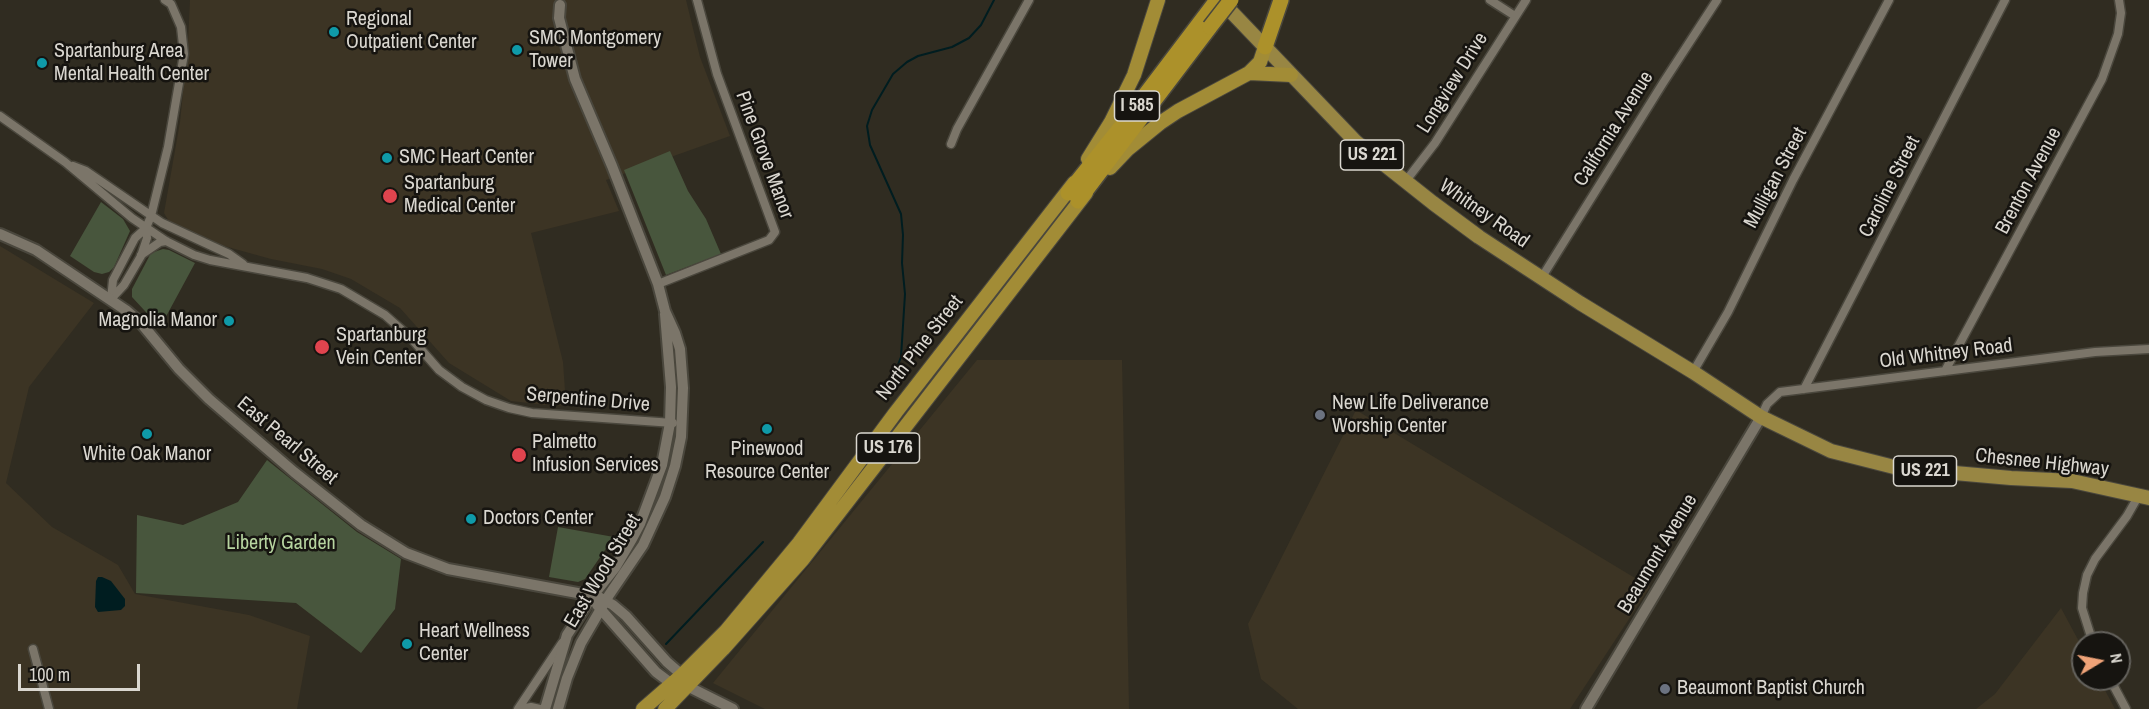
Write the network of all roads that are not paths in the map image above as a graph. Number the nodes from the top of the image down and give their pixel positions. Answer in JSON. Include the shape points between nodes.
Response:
{"nodes":[{"id":1,"x":165,"y":0,"type":"edge"},
{"id":2,"x":697,"y":0,"type":"edge"},
{"id":3,"x":1029,"y":0,"type":"edge"},
{"id":4,"x":1158,"y":0,"type":"edge"},
{"id":5,"x":1218,"y":0,"type":"edge"},
{"id":6,"x":1232,"y":0,"type":"edge"},
{"id":7,"x":1281,"y":0,"type":"edge"},
{"id":8,"x":1490,"y":0,"type":"edge"},
{"id":9,"x":1526,"y":0,"type":"edge"},
{"id":10,"x":1717,"y":0,"type":"edge"},
{"id":11,"x":1889,"y":0,"type":"edge"},
{"id":12,"x":2005,"y":0,"type":"edge"},
{"id":13,"x":2119,"y":0,"type":"edge"},
{"id":14,"x":559,"y":3,"type":"edge"},
{"id":15,"x":1515,"y":16,"type":"junction"},
{"id":16,"x":1207,"y":22,"type":"junction"},
{"id":17,"x":1265,"y":47,"type":"junction"},
{"id":18,"x":1249,"y":73,"type":"junction"},
{"id":19,"x":1291,"y":75,"type":"junction"},
{"id":20,"x":0,"y":116,"type":"edge"},
{"id":21,"x":951,"y":144,"type":"dead end"},
{"id":22,"x":65,"y":162,"type":"junction"},
{"id":23,"x":1405,"y":182,"type":"junction"},
{"id":24,"x":1073,"y":197,"type":"junction"},
{"id":25,"x":151,"y":216,"type":"junction"},
{"id":26,"x":146,"y":228,"type":"junction"},
{"id":27,"x":0,"y":234,"type":"edge"},
{"id":28,"x":166,"y":240,"type":"junction"},
{"id":29,"x":141,"y":256,"type":"junction"},
{"id":30,"x":246,"y":266,"type":"junction"},
{"id":31,"x":1542,"y":277,"type":"junction"},
{"id":32,"x":658,"y":284,"type":"junction"},
{"id":33,"x":111,"y":299,"type":"junction"},
{"id":34,"x":665,"y":311,"type":"junction"},
{"id":35,"x":2149,"y":349,"type":"edge"},
{"id":36,"x":1946,"y":371,"type":"junction"},
{"id":37,"x":1694,"y":372,"type":"junction"},
{"id":38,"x":1804,"y":389,"type":"junction"},
{"id":39,"x":1761,"y":417,"type":"junction"},
{"id":40,"x":670,"y":423,"type":"junction"},
{"id":41,"x":682,"y":424,"type":"junction"},
{"id":42,"x":2144,"y":497,"type":"edge"},
{"id":43,"x":592,"y":597,"type":"junction"},
{"id":44,"x":606,"y":601,"type":"junction"},
{"id":45,"x":600,"y":611,"type":"junction"},
{"id":46,"x":2089,"y":631,"type":"edge"},
{"id":47,"x":567,"y":635,"type":"junction"},
{"id":48,"x":33,"y":649,"type":"dead end"},
{"id":49,"x":544,"y":669,"type":"junction"},
{"id":50,"x":680,"y":682,"type":"junction"},
{"id":51,"x":552,"y":683,"type":"junction"},
{"id":52,"x":2116,"y":691,"type":"edge"},
{"id":53,"x":49,"y":709,"type":"edge"},
{"id":54,"x":519,"y":709,"type":"edge"},
{"id":55,"x":540,"y":709,"type":"edge"},
{"id":56,"x":545,"y":709,"type":"edge"},
{"id":57,"x":558,"y":709,"type":"edge"},
{"id":58,"x":643,"y":709,"type":"edge"},
{"id":59,"x":665,"y":709,"type":"edge"},
{"id":60,"x":733,"y":709,"type":"edge"},
{"id":61,"x":1586,"y":709,"type":"edge"},
{"id":62,"x":2126,"y":709,"type":"edge"}],
"edges":[{"from":1,"to":25,"type":"street","via":[[171,4],[181,27],[184,54]]},
{"from":2,"to":32,"type":"street","name":"Pine Grove Manor","via":[[717,74],[775,232],[769,240]]},
{"from":3,"to":21,"type":"street"},
{"from":4,"to":24,"type":"highway","via":[[1127,91]]},
{"from":5,"to":16,"type":"highway","name":"North Pine Street","number":"I 585"},
{"from":5,"to":17,"type":"main road","name":"Whitney Road","number":"US 221"},
{"from":6,"to":16,"type":"highway","name":"North Pine Street","number":"I 585","bridge":true},
{"from":7,"to":17,"type":"highway"},
{"from":8,"to":15,"type":"street"},
{"from":9,"to":15,"type":"street","name":"Longview Drive"},
{"from":10,"to":31,"type":"street","name":"California Avenue"},
{"from":11,"to":37,"type":"street","name":"Mulligan Street"},
{"from":12,"to":38,"type":"street","name":"Caroline Street"},
{"from":13,"to":36,"type":"street","name":"Brenton Avenue","via":[[2118,34],[2110,63]]},
{"from":14,"to":32,"type":"street","name":"East Wood Street","via":[[569,28],[583,95]]},
{"from":15,"to":23,"type":"street","name":"Longview Drive","via":[[1435,143]]},
{"from":16,"to":24,"type":"highway","name":"North Pine Street","number":"I 585"},
{"from":17,"to":18,"type":"highway","via":[[1260,62]]},
{"from":17,"to":19,"type":"main road","name":"Whitney Road","number":"US 221"},
{"from":18,"to":19,"type":"highway"},
{"from":18,"to":24,"type":"highway","via":[[1160,123]]},
{"from":19,"to":23,"type":"main road","name":"Whitney Road","number":"US 221","via":[[1356,142]]},
{"from":20,"to":22,"type":"street"},
{"from":22,"to":25,"type":"street","name":"Serpentine Drive","via":[[86,171]]},
{"from":22,"to":26,"type":"street","name":"Serpentine Drive"},
{"from":23,"to":31,"type":"main road","name":"Whitney Road","number":"US 221","via":[[1479,237]]},
{"from":24,"to":50,"type":"highway","name":"North Pine Street","number":"US 176","via":[[898,411],[799,543]]},
{"from":25,"to":26,"type":"street"},
{"from":25,"to":30,"type":"street","name":"Serpentine Drive"},
{"from":26,"to":28,"type":"street","name":"Serpentine Drive"},
{"from":26,"to":29,"type":"street"},
{"from":26,"to":33,"type":"street","via":[[135,238],[113,280]]},
{"from":27,"to":33,"type":"street","name":"East Pearl Street","via":[[36,250]]},
{"from":28,"to":29,"type":"street"},
{"from":28,"to":30,"type":"street","name":"Serpentine Drive","via":[[194,255]]},
{"from":29,"to":33,"type":"street"},
{"from":30,"to":40,"type":"street","name":"Serpentine Drive","via":[[308,278],[356,297],[399,326],[450,379],[501,406],[532,413]]},
{"from":31,"to":37,"type":"main road","name":"Whitney Road","number":"US 221"},
{"from":32,"to":34,"type":"street","name":"East Wood Street"},
{"from":33,"to":43,"type":"street","name":"East Pearl Street","via":[[141,323],[209,399],[345,513],[394,547],[448,569]]},
{"from":34,"to":40,"type":"street","name":"East Wood Street"},
{"from":34,"to":41,"type":"street","name":"East Wood Street","via":[[680,349]]},
{"from":35,"to":36,"type":"street","name":"Old Whitney Road"},
{"from":36,"to":38,"type":"street","name":"Old Whitney Road"},
{"from":37,"to":39,"type":"main road","name":"Whitney Road","number":"US 221"},
{"from":38,"to":39,"type":"street","name":"Old Whitney Road","via":[[1780,392],[1767,404]]},
{"from":39,"to":42,"type":"main road","name":"Chesnee Highway","number":"US 221","via":[[1831,451],[1898,468],[2072,481]]},
{"from":39,"to":61,"type":"street","name":"Beaumont Avenue"},
{"from":40,"to":41,"type":"street","name":"Serpentine Drive"},
{"from":40,"to":43,"type":"street","name":"East Wood Street","via":[[662,465],[640,524],[615,568]]},
{"from":41,"to":44,"type":"street","name":"East Wood Street","via":[[675,466],[658,513],[643,545]]},
{"from":42,"to":46,"type":"street","via":[[2087,575],[2082,608]]},
{"from":43,"to":44,"type":"street","name":"East Pearl Street"},
{"from":43,"to":45,"type":"street"},
{"from":43,"to":47,"type":"street","name":"East Wood Street"},
{"from":44,"to":45,"type":"street","name":"East Wood Street"},
{"from":44,"to":50,"type":"street","name":"East Pearl Street","via":[[626,616]]},
{"from":45,"to":50,"type":"street","via":[[656,672]]},
{"from":45,"to":57,"type":"street","name":"East Wood Street","via":[[573,660]]},
{"from":47,"to":49,"type":"street"},
{"from":47,"to":51,"type":"street","name":"East Wood Street"},
{"from":48,"to":53,"type":"street"},
{"from":49,"to":51,"type":"street"},
{"from":49,"to":54,"type":"street"},
{"from":50,"to":58,"type":"highway","name":"North Pine Street","number":"US 176"},
{"from":50,"to":59,"type":"highway","name":"North Pine Street","number":"US 176"},
{"from":50,"to":60,"type":"street"},
{"from":51,"to":56,"type":"street","name":"East Wood Street"},
{"from":52,"to":62,"type":"street"},
{"from":54,"to":55,"type":"street"}]}
